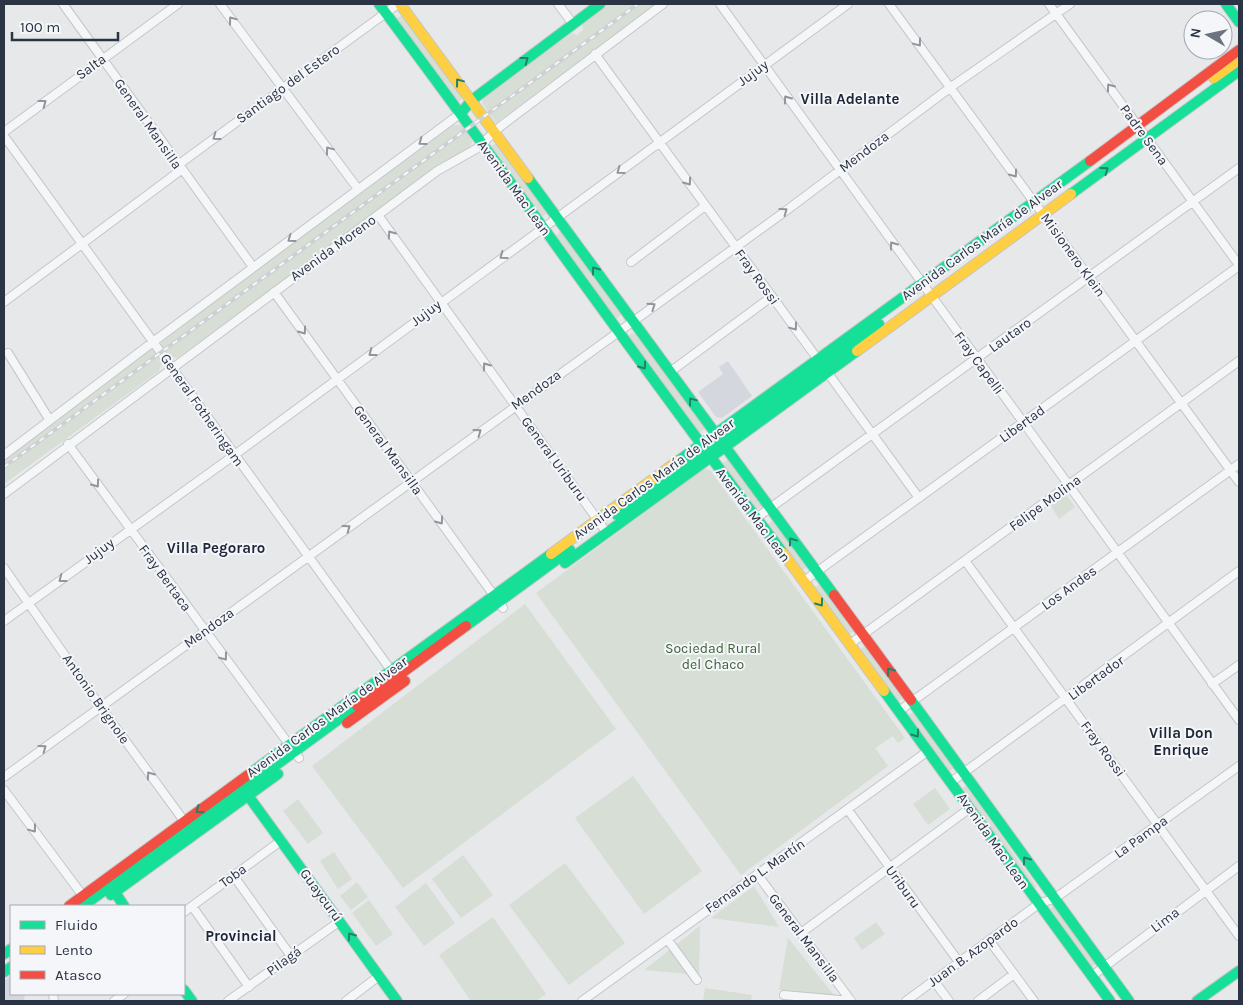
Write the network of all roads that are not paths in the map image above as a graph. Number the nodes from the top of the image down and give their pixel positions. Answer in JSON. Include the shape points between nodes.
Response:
{"nodes":[{"id":1,"x":62,"y":4,"type":"edge"},
{"id":2,"x":178,"y":4,"type":"edge"},
{"id":3,"x":220,"y":4,"type":"edge"},
{"id":4,"x":399,"y":4,"type":"edge"},
{"id":5,"x":558,"y":4,"type":"edge"},
{"id":6,"x":600,"y":4,"type":"edge"},
{"id":7,"x":663,"y":4,"type":"edge"},
{"id":8,"x":720,"y":4,"type":"edge"},
{"id":9,"x":848,"y":4,"type":"edge"},
{"id":10,"x":889,"y":4,"type":"edge"},
{"id":11,"x":1049,"y":4,"type":"edge"},
{"id":12,"x":1070,"y":4,"type":"edge"},
{"id":13,"x":1226,"y":4,"type":"edge"},
{"id":14,"x":382,"y":8,"type":"edge"},
{"id":15,"x":1057,"y":14,"type":"junction"},
{"id":16,"x":1239,"y":22,"type":"edge"},
{"id":17,"x":573,"y":24,"type":"junction"},
{"id":18,"x":1239,"y":50,"type":"edge"},
{"id":19,"x":595,"y":54,"type":"junction"},
{"id":20,"x":102,"y":59,"type":"junction"},
{"id":21,"x":1239,"y":60,"type":"edge"},
{"id":22,"x":763,"y":66,"type":"junction"},
{"id":23,"x":1239,"y":71,"type":"edge"},
{"id":24,"x":951,"y":87,"type":"junction"},
{"id":25,"x":283,"y":88,"type":"junction"},
{"id":26,"x":472,"y":100,"type":"junction"},
{"id":27,"x":461,"y":113,"type":"junction"},
{"id":28,"x":4,"y":132,"type":"edge"},
{"id":29,"x":1143,"y":132,"type":"junction"},
{"id":30,"x":496,"y":133,"type":"junction"},
{"id":31,"x":4,"y":136,"type":"edge"},
{"id":32,"x":659,"y":142,"type":"junction"},
{"id":33,"x":482,"y":145,"type":"junction"},
{"id":34,"x":179,"y":168,"type":"junction"},
{"id":35,"x":1239,"y":168,"type":"edge"},
{"id":36,"x":839,"y":170,"type":"junction"},
{"id":37,"x":358,"y":189,"type":"junction"},
{"id":38,"x":1192,"y":203,"type":"junction"},
{"id":39,"x":705,"y":206,"type":"junction"},
{"id":40,"x":1039,"y":208,"type":"junction"},
{"id":41,"x":378,"y":215,"type":"junction"},
{"id":42,"x":556,"y":217,"type":"junction"},
{"id":43,"x":542,"y":227,"type":"junction"},
{"id":44,"x":81,"y":245,"type":"junction"},
{"id":45,"x":735,"y":247,"type":"junction"},
{"id":46,"x":631,"y":262,"type":"dead end"},
{"id":47,"x":1239,"y":266,"type":"edge"},
{"id":48,"x":253,"y":267,"type":"junction"},
{"id":49,"x":1088,"y":278,"type":"junction"},
{"id":50,"x":926,"y":290,"type":"junction"},
{"id":51,"x":274,"y":292,"type":"junction"},
{"id":52,"x":771,"y":297,"type":"junction"},
{"id":53,"x":4,"y":302,"type":"edge"},
{"id":54,"x":440,"y":302,"type":"junction"},
{"id":55,"x":632,"y":320,"type":"junction"},
{"id":56,"x":618,"y":330,"type":"junction"},
{"id":57,"x":152,"y":342,"type":"junction"},
{"id":58,"x":1136,"y":342,"type":"junction"},
{"id":59,"x":8,"y":353,"type":"dead end"},
{"id":60,"x":976,"y":360,"type":"junction"},
{"id":61,"x":1239,"y":361,"type":"edge"},
{"id":62,"x":822,"y":366,"type":"junction"},
{"id":63,"x":172,"y":367,"type":"junction"},
{"id":64,"x":670,"y":372,"type":"junction"},
{"id":65,"x":337,"y":378,"type":"junction"},
{"id":66,"x":1181,"y":403,"type":"junction"},
{"id":67,"x":515,"y":406,"type":"junction"},
{"id":68,"x":49,"y":419,"type":"junction"},
{"id":69,"x":1022,"y":423,"type":"junction"},
{"id":70,"x":871,"y":433,"type":"junction"},
{"id":71,"x":721,"y":440,"type":"junction"},
{"id":72,"x":68,"y":444,"type":"junction"},
{"id":73,"x":706,"y":452,"type":"junction"},
{"id":74,"x":4,"y":455,"type":"edge"},
{"id":75,"x":233,"y":456,"type":"junction"},
{"id":76,"x":1239,"y":464,"type":"edge"},
{"id":77,"x":1231,"y":471,"type":"junction"},
{"id":78,"x":411,"y":482,"type":"junction"},
{"id":79,"x":1239,"y":482,"type":"edge"},
{"id":80,"x":1068,"y":486,"type":"junction"},
{"id":81,"x":4,"y":494,"type":"edge"},
{"id":82,"x":920,"y":498,"type":"junction"},
{"id":83,"x":769,"y":508,"type":"junction"},
{"id":84,"x":755,"y":519,"type":"junction"},
{"id":85,"x":603,"y":526,"type":"junction"},
{"id":86,"x":129,"y":529,"type":"junction"},
{"id":87,"x":1117,"y":552,"type":"junction"},
{"id":88,"x":307,"y":557,"type":"junction"},
{"id":89,"x":966,"y":562,"type":"junction"},
{"id":90,"x":4,"y":568,"type":"edge"},
{"id":91,"x":1239,"y":571,"type":"edge"},
{"id":92,"x":816,"y":573,"type":"junction"},
{"id":93,"x":804,"y":581,"type":"junction"},
{"id":94,"x":498,"y":602,"type":"junction"},
{"id":95,"x":28,"y":604,"type":"junction"},
{"id":96,"x":4,"y":621,"type":"edge"},
{"id":97,"x":1168,"y":625,"type":"junction"},
{"id":98,"x":1014,"y":628,"type":"junction"},
{"id":99,"x":204,"y":631,"type":"junction"},
{"id":100,"x":863,"y":635,"type":"junction"},
{"id":101,"x":850,"y":644,"type":"junction"},
{"id":102,"x":1239,"y":664,"type":"edge"},
{"id":103,"x":396,"y":678,"type":"junction"},
{"id":104,"x":1212,"y":684,"type":"junction"},
{"id":105,"x":1066,"y":699,"type":"junction"},
{"id":106,"x":912,"y":702,"type":"junction"},
{"id":107,"x":100,"y":706,"type":"junction"},
{"id":108,"x":899,"y":711,"type":"junction"},
{"id":109,"x":1239,"y":720,"type":"edge"},
{"id":110,"x":928,"y":751,"type":"junction"},
{"id":111,"x":294,"y":752,"type":"junction"},
{"id":112,"x":1239,"y":766,"type":"edge"},
{"id":113,"x":963,"y":773,"type":"junction"},
{"id":114,"x":4,"y":777,"type":"edge"},
{"id":115,"x":951,"y":782,"type":"junction"},
{"id":116,"x":4,"y":790,"type":"edge"},
{"id":117,"x":246,"y":792,"type":"junction"},
{"id":118,"x":970,"y":808,"type":"junction"},
{"id":119,"x":848,"y":810,"type":"junction"},
{"id":120,"x":187,"y":825,"type":"junction"},
{"id":121,"x":1158,"y":825,"type":"junction"},
{"id":122,"x":282,"y":840,"type":"junction"},
{"id":123,"x":1239,"y":866,"type":"edge"},
{"id":124,"x":889,"y":868,"type":"junction"},
{"id":125,"x":757,"y":874,"type":"junction"},
{"id":126,"x":233,"y":875,"type":"junction"},
{"id":127,"x":110,"y":886,"type":"junction"},
{"id":128,"x":1205,"y":890,"type":"junction"},
{"id":129,"x":1054,"y":899,"type":"junction"},
{"id":130,"x":83,"y":901,"type":"edge"},
{"id":131,"x":1040,"y":903,"type":"junction"},
{"id":132,"x":96,"y":905,"type":"edge"},
{"id":133,"x":123,"y":905,"type":"edge"},
{"id":134,"x":192,"y":906,"type":"junction"},
{"id":135,"x":185,"y":911,"type":"edge"},
{"id":136,"x":340,"y":921,"type":"junction"},
{"id":137,"x":801,"y":933,"type":"junction"},
{"id":138,"x":1239,"y":936,"type":"edge"},
{"id":139,"x":668,"y":940,"type":"junction"},
{"id":140,"x":989,"y":940,"type":"junction"},
{"id":141,"x":291,"y":956,"type":"junction"},
{"id":142,"x":959,"y":962,"type":"junction"},
{"id":143,"x":1104,"y":967,"type":"junction"},
{"id":144,"x":1239,"y":971,"type":"edge"},
{"id":145,"x":1014,"y":974,"type":"junction"},
{"id":146,"x":379,"y":976,"type":"junction"},
{"id":147,"x":1092,"y":976,"type":"junction"},
{"id":148,"x":697,"y":980,"type":"dead end"},
{"id":149,"x":934,"y":981,"type":"junction"},
{"id":150,"x":250,"y":987,"type":"junction"},
{"id":151,"x":784,"y":994,"type":"dead end"},
{"id":152,"x":228,"y":1001,"type":"edge"},
{"id":153,"x":346,"y":1001,"type":"edge"},
{"id":154,"x":398,"y":1001,"type":"edge"},
{"id":155,"x":582,"y":1001,"type":"edge"},
{"id":156,"x":851,"y":1001,"type":"edge"},
{"id":157,"x":906,"y":1001,"type":"edge"},
{"id":158,"x":949,"y":1001,"type":"edge"},
{"id":159,"x":978,"y":1001,"type":"edge"},
{"id":160,"x":1034,"y":1001,"type":"edge"},
{"id":161,"x":1110,"y":1001,"type":"edge"},
{"id":162,"x":1129,"y":1001,"type":"edge"},
{"id":163,"x":1198,"y":1001,"type":"edge"}],
"edges":[{"from":1,"to":20,"type":"street","name":"General Mansilla"},
{"from":2,"to":20,"type":"street","name":"Salta"},
{"from":25,"to":3,"type":"street","one_way":true},
{"from":4,"to":14,"type":"street","name":"Santiago del Estero"},
{"from":26,"to":4,"type":"main road","name":"Avenida Mac Lean","one_way":true},
{"from":5,"to":17,"type":"street"},
{"from":6,"to":17,"type":"main road"},
{"from":7,"to":19,"type":"street","name":"Avenida Moreno"},
{"from":8,"to":22,"type":"street","name":"Fray Capelli"},
{"from":9,"to":22,"type":"street","name":"Jujuy"},
{"from":10,"to":24,"type":"street","name":"Misionero Klein","one_way":true},
{"from":11,"to":15,"type":"street","name":"Padre Sena"},
{"from":12,"to":15,"type":"street","name":"Mendoza"},
{"from":13,"to":16,"type":"main road"},
{"from":14,"to":25,"type":"street","name":"Santiago del Estero"},
{"from":14,"to":27,"type":"main road","name":"Avenida Mac Lean"},
{"from":15,"to":24,"type":"street","name":"Mendoza"},
{"from":29,"to":15,"type":"street","name":"Padre Sena","one_way":true},
{"from":26,"to":17,"type":"main road","one_way":true},
{"from":18,"to":29,"type":"main road","name":"Avenida Carlos María de Alvear"},
{"from":19,"to":30,"type":"street","name":"Avenida Moreno"},
{"from":19,"to":32,"type":"street","name":"Fray Rossi"},
{"from":28,"to":20,"type":"street","name":"Salta","one_way":true},
{"from":20,"to":34,"type":"street","name":"General Mansilla"},
{"from":21,"to":29,"type":"main road","name":"Avenida Carlos María de Alvear"},
{"from":22,"to":32,"type":"street","name":"Jujuy"},
{"from":36,"to":22,"type":"street","name":"Fray Capelli","one_way":true},
{"from":23,"to":29,"type":"main road","name":"Avenida Carlos María de Alvear"},
{"from":24,"to":36,"type":"street","name":"Mendoza"},
{"from":24,"to":40,"type":"street","name":"Misionero Klein","one_way":true},
{"from":25,"to":34,"type":"street","name":"Santiago del Estero","one_way":true},
{"from":37,"to":25,"type":"street","one_way":true},
{"from":26,"to":27,"type":"main road"},
{"from":26,"to":30,"type":"main road","name":"Avenida Mac Lean"},
{"from":27,"to":33,"type":"main road","name":"Avenida Mac Lean"},
{"from":27,"to":37,"type":"street","one_way":true},
{"from":29,"to":38,"type":"street","name":"Padre Sena"},
{"from":29,"to":40,"type":"main road","name":"Avenida Carlos María de Alvear"},
{"from":30,"to":33,"type":"street","name":"Avenida Moreno"},
{"from":30,"to":42,"type":"main road","name":"Avenida Mac Lean"},
{"from":31,"to":44,"type":"street","name":"General Fotheringam"},
{"from":32,"to":39,"type":"street","name":"Fray Rossi","one_way":true},
{"from":32,"to":42,"type":"street","name":"Jujuy","one_way":true},
{"from":33,"to":41,"type":"street","name":"Avenida Moreno","via":[[437,171]]},
{"from":33,"to":43,"type":"main road","name":"Avenida Mac Lean"},
{"from":34,"to":44,"type":"street","name":"Santiago del Estero"},
{"from":34,"to":48,"type":"street","name":"General Mansilla"},
{"from":35,"to":38,"type":"street","name":"Lautaro"},
{"from":45,"to":36,"type":"street","name":"Mendoza","one_way":true},
{"from":50,"to":36,"type":"street","name":"Fray Capelli","one_way":true},
{"from":37,"to":48,"type":"street","one_way":true},
{"from":38,"to":47,"type":"street","name":"Padre Sena"},
{"from":38,"to":49,"type":"street","name":"Lautaro"},
{"from":39,"to":45,"type":"street","name":"Fray Rossi"},
{"from":39,"to":46,"type":"street"},
{"from":40,"to":49,"type":"street","name":"Misionero Klein"},
{"from":40,"to":50,"type":"main road","name":"Avenida Carlos María de Alvear"},
{"from":41,"to":51,"type":"street","name":"Avenida Moreno"},
{"from":54,"to":41,"type":"street","name":"General Uriburu","one_way":true},
{"from":42,"to":43,"type":"street","name":"Jujuy"},
{"from":55,"to":42,"type":"main road","name":"Avenida Mac Lean","one_way":true},
{"from":43,"to":54,"type":"street","name":"Jujuy","one_way":true},
{"from":43,"to":56,"type":"main road","name":"Avenida Mac Lean"},
{"from":44,"to":53,"type":"street","name":"Santiago del Estero"},
{"from":44,"to":57,"type":"street","name":"General Fotheringam"},
{"from":45,"to":52,"type":"street","name":"Fray Rossi"},
{"from":55,"to":45,"type":"street","name":"Mendoza","one_way":true},
{"from":47,"to":58,"type":"street","name":"Libertad"},
{"from":48,"to":57,"type":"street"},
{"from":49,"to":58,"type":"street","name":"Misionero Klein"},
{"from":49,"to":60,"type":"street","name":"Lautaro"},
{"from":50,"to":60,"type":"street","name":"Fray Capelli"},
{"from":50,"to":62,"type":"main road","name":"Avenida Carlos María de Alvear"},
{"from":51,"to":63,"type":"street","name":"Avenida Moreno"},
{"from":51,"to":65,"type":"street","name":"General Mansilla","one_way":true},
{"from":52,"to":62,"type":"street","name":"Fray Rossi","one_way":true},
{"from":52,"to":64,"type":"street"},
{"from":54,"to":65,"type":"street","name":"Jujuy","one_way":true},
{"from":67,"to":54,"type":"street","name":"General Uriburu","one_way":true},
{"from":55,"to":56,"type":"street","name":"Mendoza"},
{"from":55,"to":64,"type":"main road","name":"Avenida Mac Lean"},
{"from":56,"to":67,"type":"street","name":"Mendoza"},
{"from":56,"to":73,"type":"main road","name":"Avenida Mac Lean","one_way":true},
{"from":57,"to":63,"type":"street","name":"General Fotheringam"},
{"from":57,"to":68,"type":"street"},
{"from":58,"to":66,"type":"street","name":"Misionero Klein"},
{"from":58,"to":69,"type":"street","name":"Libertad"},
{"from":59,"to":68,"type":"street"},
{"from":60,"to":69,"type":"street","name":"Fray Capelli"},
{"from":60,"to":70,"type":"street","name":"Lautaro"},
{"from":61,"to":66,"type":"street","name":"Felipe Molina"},
{"from":62,"to":70,"type":"street","name":"Fray Rossi"},
{"from":62,"to":71,"type":"main road","name":"Avenida Carlos María de Alvear"},
{"from":63,"to":72,"type":"street","name":"Avenida Moreno"},
{"from":63,"to":75,"type":"street","name":"General Fotheringam"},
{"from":71,"to":64,"type":"main road","name":"Avenida Mac Lean","one_way":true},
{"from":65,"to":75,"type":"street","name":"Jujuy"},
{"from":65,"to":78,"type":"street","name":"General Mansilla"},
{"from":66,"to":77,"type":"street","name":"Misionero Klein"},
{"from":66,"to":80,"type":"street","name":"Felipe Molina"},
{"from":78,"to":67,"type":"street","name":"Mendoza","one_way":true},
{"from":67,"to":85,"type":"street","name":"General Uriburu"},
{"from":68,"to":74,"type":"street"},
{"from":69,"to":80,"type":"street","name":"Fray Capelli"},
{"from":69,"to":82,"type":"street","name":"Libertad"},
{"from":70,"to":82,"type":"street","name":"Fray Rossi"},
{"from":70,"to":83,"type":"street","name":"Lautaro"},
{"from":71,"to":73,"type":"main road","name":"Avenida Carlos María de Alvear"},
{"from":71,"to":83,"type":"main road","name":"Avenida Mac Lean"},
{"from":72,"to":81,"type":"street","name":"Avenida Moreno"},
{"from":72,"to":86,"type":"street","name":"Fray Bertaca","one_way":true},
{"from":73,"to":84,"type":"main road","name":"Avenida Mac Lean"},
{"from":73,"to":85,"type":"main road","name":"Avenida Carlos María de Alvear"},
{"from":75,"to":86,"type":"street","name":"Jujuy"},
{"from":75,"to":88,"type":"street","name":"General Fotheringam"},
{"from":76,"to":77,"type":"street","name":"Los Andes"},
{"from":77,"to":79,"type":"street","name":"Misionero Klein"},
{"from":77,"to":87,"type":"street","name":"Los Andes"},
{"from":88,"to":78,"type":"street","name":"Mendoza","one_way":true},
{"from":78,"to":94,"type":"street","name":"General Mansilla","one_way":true},
{"from":80,"to":87,"type":"street","name":"Fray Capelli"},
{"from":80,"to":89,"type":"street","name":"Felipe Molina"},
{"from":82,"to":92,"type":"street","name":"Libertad"},
{"from":83,"to":84,"type":"street","name":"Lautaro"},
{"from":92,"to":83,"type":"main road","name":"Avenida Mac Lean","one_way":true},
{"from":84,"to":93,"type":"main road","name":"Avenida Mac Lean"},
{"from":85,"to":94,"type":"main road","name":"Avenida Carlos María de Alvear"},
{"from":85,"to":94,"type":"main road","name":"Avenida Carlos María de Alvear"},
{"from":86,"to":95,"type":"street","name":"Jujuy","one_way":true},
{"from":86,"to":99,"type":"street","name":"Fray Bertaca"},
{"from":87,"to":97,"type":"street","name":"Fray Capelli"},
{"from":87,"to":98,"type":"street","name":"Los Andes"},
{"from":88,"to":99,"type":"street","name":"Mendoza"},
{"from":88,"to":103,"type":"street","name":"General Fotheringam"},
{"from":89,"to":98,"type":"street","name":"Fray Rossi"},
{"from":89,"to":100,"type":"street","name":"Felipe Molina"},
{"from":90,"to":95,"type":"street","name":"Antonio Brignole"},
{"from":91,"to":97,"type":"street","name":"Libertador"},
{"from":92,"to":93,"type":"street","name":"Libertad"},
{"from":92,"to":100,"type":"main road","name":"Avenida Mac Lean"},
{"from":93,"to":101,"type":"main road","name":"Avenida Mac Lean","one_way":true},
{"from":94,"to":103,"type":"main road","name":"Avenida Carlos María de Alvear"},
{"from":94,"to":103,"type":"main road","name":"Avenida Carlos María de Alvear"},
{"from":95,"to":96,"type":"street","name":"Jujuy"},
{"from":95,"to":107,"type":"street","name":"Antonio Brignole"},
{"from":97,"to":104,"type":"street","name":"Fray Capelli"},
{"from":97,"to":105,"type":"street","name":"Libertador"},
{"from":98,"to":105,"type":"street","name":"Fray Rossi"},
{"from":98,"to":106,"type":"street","name":"Los Andes"},
{"from":99,"to":107,"type":"street","name":"Mendoza"},
{"from":99,"to":111,"type":"street","name":"Fray Bertaca","one_way":true},
{"from":100,"to":101,"type":"street","name":"Felipe Molina"},
{"from":106,"to":100,"type":"main road","name":"Avenida Mac Lean","one_way":true},
{"from":101,"to":108,"type":"main road","name":"Avenida Mac Lean"},
{"from":102,"to":104,"type":"street"},
{"from":103,"to":111,"type":"main road","name":"Avenida Carlos María de Alvear"},
{"from":103,"to":111,"type":"main road","name":"Avenida Carlos María de Alvear"},
{"from":104,"to":109,"type":"street","name":"Fray Capelli"},
{"from":105,"to":113,"type":"street","name":"Libertador"},
{"from":105,"to":121,"type":"street","name":"Fray Rossi"},
{"from":106,"to":108,"type":"street","name":"Los Andes"},
{"from":106,"to":113,"type":"main road","name":"Avenida Mac Lean"},
{"from":114,"to":107,"type":"street","name":"Mendoza","one_way":true},
{"from":120,"to":107,"type":"street","name":"Antonio Brignole","one_way":true},
{"from":108,"to":110,"type":"main road","name":"Avenida Mac Lean","one_way":true},
{"from":110,"to":115,"type":"main road","name":"Avenida Mac Lean"},
{"from":110,"to":119,"type":"street","name":"Fernando L. Martín"},
{"from":111,"to":117,"type":"main road","name":"Avenida Carlos María de Alvear"},
{"from":111,"to":120,"type":"main road","name":"Avenida Carlos María de Alvear","one_way":true},
{"from":112,"to":121,"type":"street","name":"La Pampa"},
{"from":113,"to":115,"type":"street","name":"Libertador"},
{"from":129,"to":113,"type":"main road","name":"Avenida Mac Lean","one_way":true},
{"from":115,"to":118,"type":"main road","name":"Avenida Mac Lean"},
{"from":116,"to":130,"type":"street","one_way":true},
{"from":117,"to":120,"type":"main road","name":"Avenida Carlos María de Alvear"},
{"from":117,"to":122,"type":"main road","name":"Guaycurú"},
{"from":117,"to":127,"type":"main road","name":"Avenida Carlos María de Alvear"},
{"from":118,"to":124,"type":"street"},
{"from":118,"to":131,"type":"main road","name":"Avenida Mac Lean"},
{"from":119,"to":124,"type":"street","name":"Uriburu"},
{"from":119,"to":125,"type":"street","name":"Fernando L. Martín"},
{"from":120,"to":127,"type":"main road","name":"Avenida Carlos María de Alvear"},
{"from":121,"to":128,"type":"street","name":"Fray Rossi"},
{"from":121,"to":129,"type":"street","name":"La Pampa"},
{"from":122,"to":126,"type":"street","name":"Toba"},
{"from":122,"to":136,"type":"main road","name":"Guaycurú"},
{"from":123,"to":128,"type":"street","name":"Lima"},
{"from":124,"to":137,"type":"street"},
{"from":124,"to":142,"type":"street","name":"Uriburu"},
{"from":125,"to":137,"type":"street","name":"General Mansilla"},
{"from":125,"to":139,"type":"street","name":"Fernando L. Martín"},
{"from":126,"to":134,"type":"street","name":"Toba"},
{"from":126,"to":141,"type":"street"},
{"from":127,"to":130,"type":"main road","name":"Avenida Carlos María de Alvear"},
{"from":127,"to":132,"type":"main road","name":"Avenida Carlos María de Alvear"},
{"from":127,"to":133,"type":"main road"},
{"from":128,"to":138,"type":"street","name":"Fray Rossi"},
{"from":128,"to":143,"type":"street","name":"Lima"},
{"from":129,"to":131,"type":"street","name":"La Pampa"},
{"from":129,"to":143,"type":"main road","name":"Avenida Mac Lean"},
{"from":131,"to":140,"type":"street","name":"Juan B. Azopardo"},
{"from":131,"to":147,"type":"main road","name":"Avenida Mac Lean"},
{"from":134,"to":135,"type":"street","name":"Toba"},
{"from":134,"to":150,"type":"street"},
{"from":136,"to":141,"type":"street","name":"Pilagá"},
{"from":146,"to":136,"type":"main road","name":"Guaycurú","one_way":true},
{"from":137,"to":156,"type":"street","name":"General Mansilla"},
{"from":139,"to":148,"type":"street"},
{"from":139,"to":155,"type":"street","name":"Fernando L. Martín"},
{"from":140,"to":142,"type":"street","name":"Juan B. Azopardo"},
{"from":140,"to":145,"type":"street"},
{"from":141,"to":150,"type":"street","name":"Pilagá"},
{"from":142,"to":149,"type":"street","name":"Juan B. Azopardo"},
{"from":143,"to":147,"type":"street","name":"Lima"},
{"from":143,"to":162,"type":"main road","name":"Avenida Mac Lean"},
{"from":144,"to":163,"type":"main road"},
{"from":145,"to":159,"type":"street"},
{"from":145,"to":160,"type":"street"},
{"from":146,"to":153,"type":"street"},
{"from":146,"to":154,"type":"main road","name":"Guaycurú"},
{"from":147,"to":161,"type":"main road","name":"Avenida Mac Lean"},
{"from":149,"to":157,"type":"street","name":"Juan B. Azopardo"},
{"from":149,"to":158,"type":"street"},
{"from":150,"to":152,"type":"street","name":"Pilagá"},
{"from":151,"to":156,"type":"street"}]}
